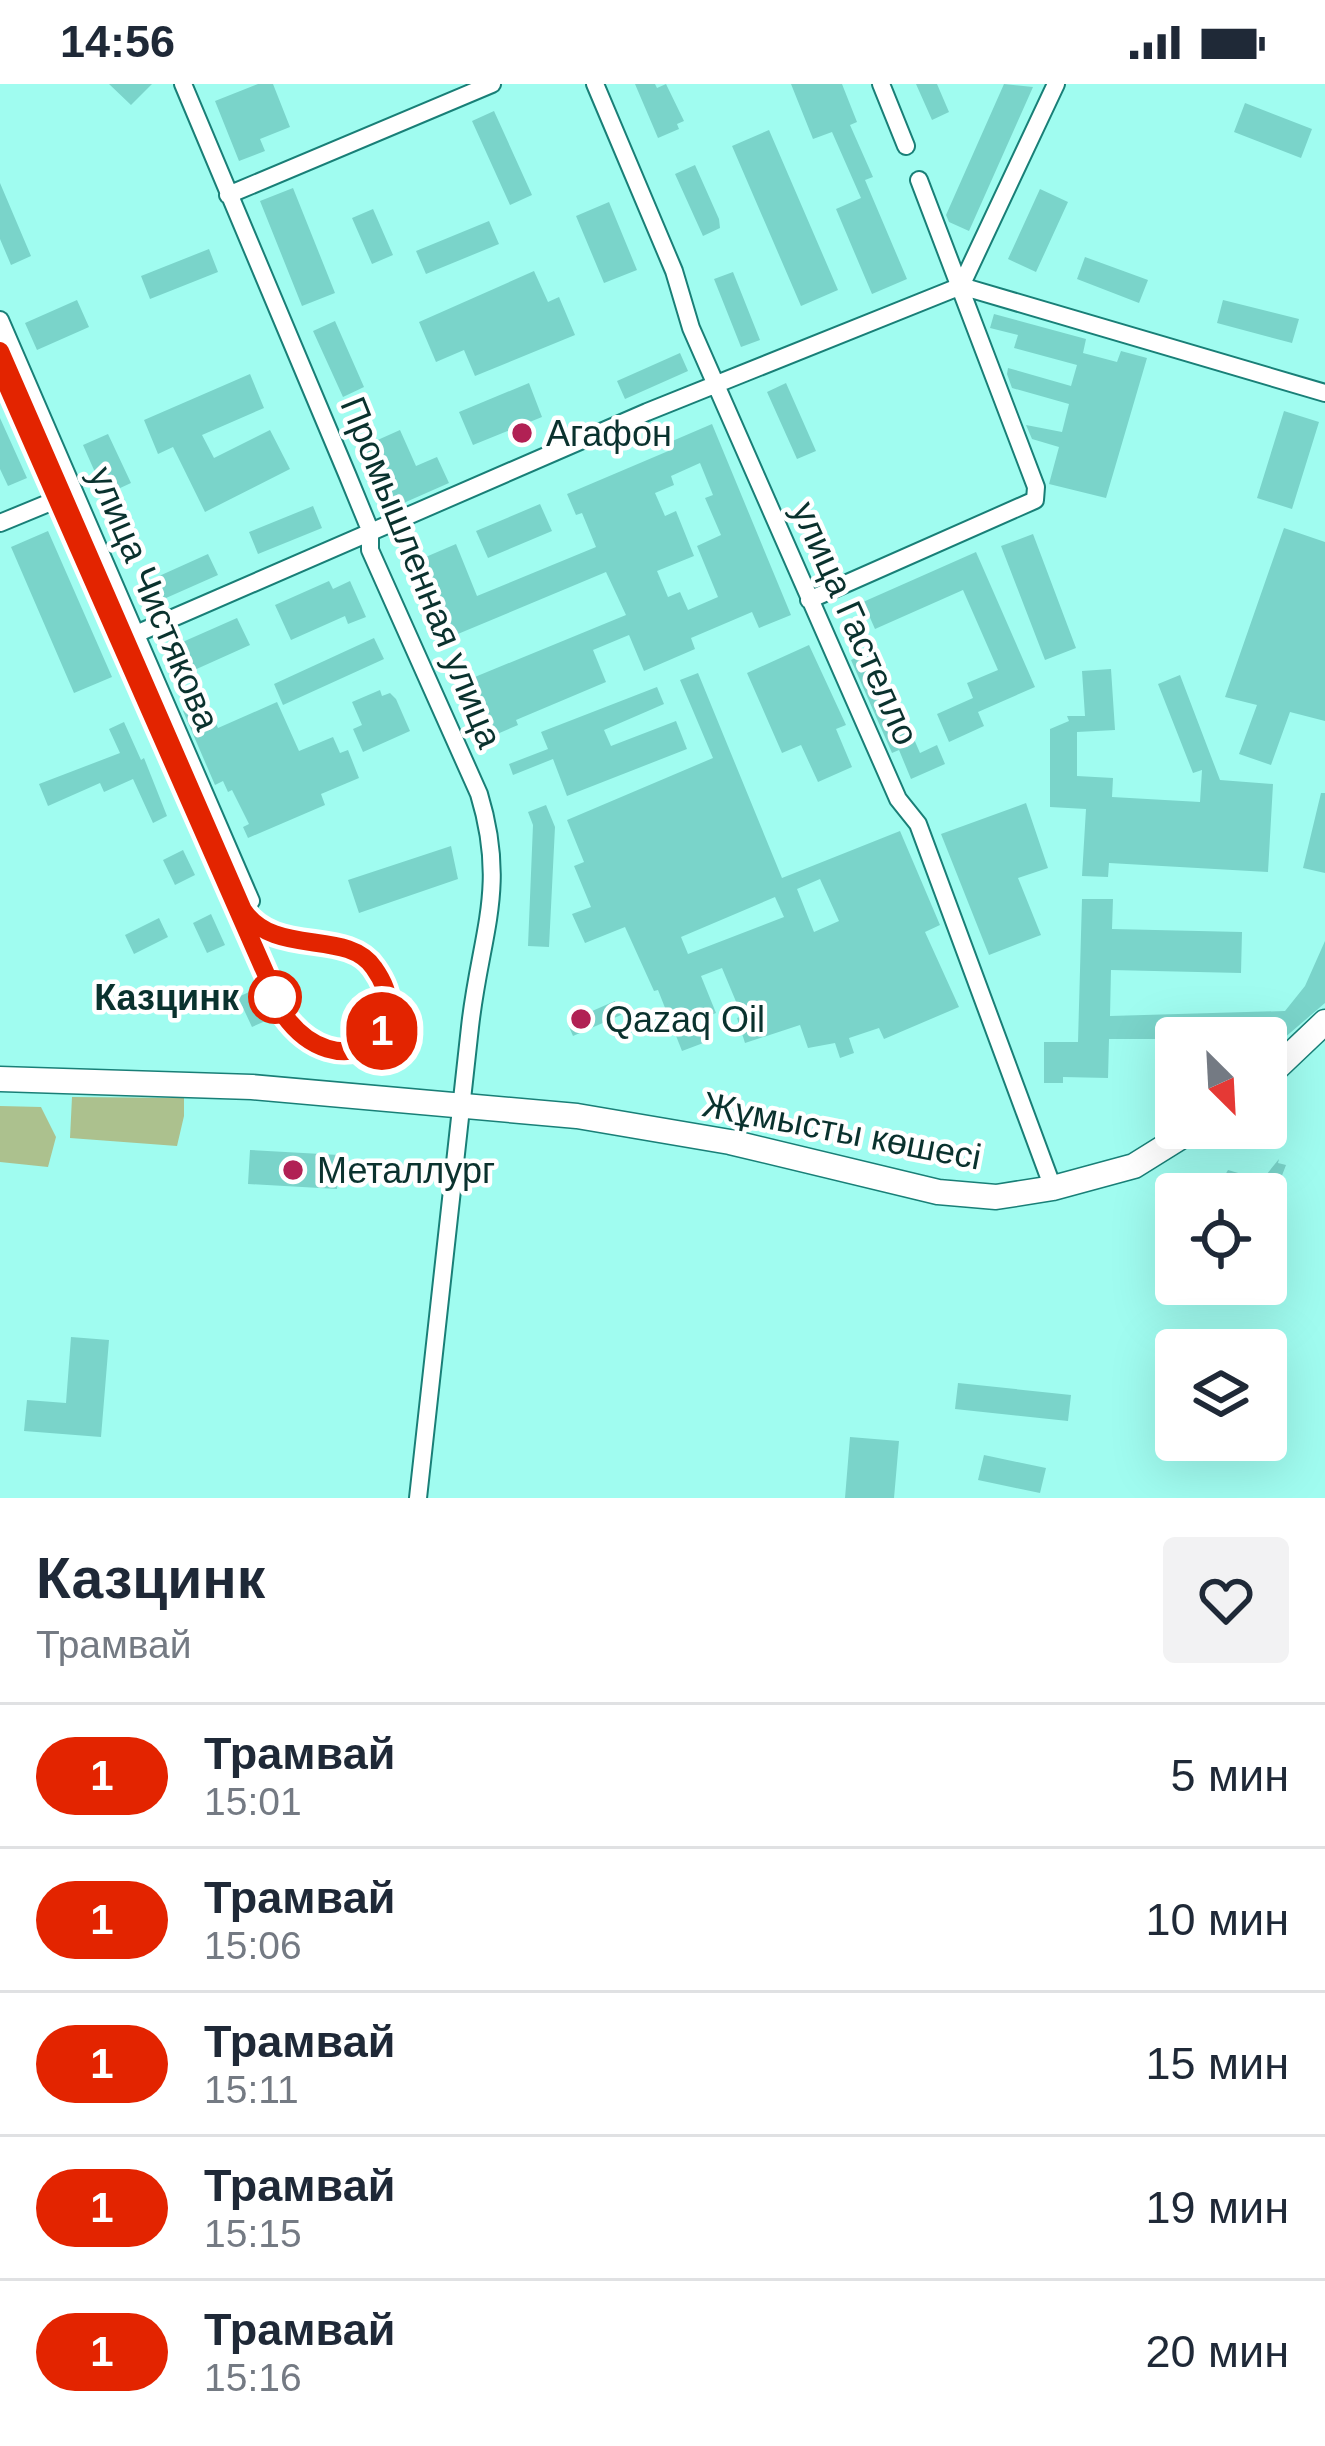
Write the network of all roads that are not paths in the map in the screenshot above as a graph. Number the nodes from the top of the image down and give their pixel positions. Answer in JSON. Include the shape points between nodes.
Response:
{"nodes":[{"id":1,"x":183,"y":84,"type":"edge"},
{"id":2,"x":492,"y":84,"type":"edge"},
{"id":3,"x":595,"y":84,"type":"edge"},
{"id":4,"x":881,"y":84,"type":"edge"},
{"id":5,"x":1056,"y":84,"type":"edge"},
{"id":6,"x":906,"y":146,"type":"dead end"},
{"id":7,"x":919,"y":180,"type":"dead end"},
{"id":8,"x":228,"y":195,"type":"junction"},
{"id":9,"x":961,"y":286,"type":"junction"},
{"id":10,"x":0,"y":320,"type":"edge"},
{"id":11,"x":716,"y":385,"type":"junction"},
{"id":12,"x":1325,"y":393,"type":"edge"},
{"id":13,"x":73,"y":493,"type":"junction"},
{"id":14,"x":0,"y":524,"type":"edge"},
{"id":15,"x":370,"y":530,"type":"junction"},
{"id":16,"x":808,"y":600,"type":"junction"},
{"id":17,"x":136,"y":634,"type":"junction"},
{"id":18,"x":251,"y":901,"type":"dead end"},
{"id":19,"x":1325,"y":1022,"type":"edge"},
{"id":20,"x":1287,"y":1058,"type":"edge"},
{"id":21,"x":0,"y":1079,"type":"edge"},
{"id":22,"x":462,"y":1104,"type":"junction"},
{"id":23,"x":1161,"y":1149,"type":"edge"},
{"id":24,"x":1053,"y":1188,"type":"junction"},
{"id":25,"x":418,"y":1498,"type":"edge"}],
"edges":[{"from":1,"to":8,"type":"street","name":"Промышленная улица"},
{"from":2,"to":8,"type":"street"},
{"from":3,"to":11,"type":"street","name":"улица Гастелло"},
{"from":4,"to":6,"type":"street"},
{"from":5,"to":9,"type":"street"},
{"from":7,"to":9,"type":"street"},
{"from":8,"to":15,"type":"street","name":"Промышленная улица"},
{"from":9,"to":11,"type":"street"},
{"from":9,"to":12,"type":"street"},
{"from":9,"to":16,"type":"street","via":[[1035,500]]},
{"from":10,"to":13,"type":"street","name":"улица Чистякова"},
{"from":11,"to":15,"type":"street"},
{"from":11,"to":16,"type":"street","name":"улица Гастелло"},
{"from":13,"to":14,"type":"street"},
{"from":13,"to":17,"type":"street","name":"улица Чистякова"},
{"from":15,"to":17,"type":"street"},
{"from":15,"to":22,"type":"street","name":"Промышленная улица","via":[[370,550],[490,831],[494,884]]},
{"from":16,"to":24,"type":"street","name":"улица Гастелло","via":[[898,799],[919,824]]},
{"from":17,"to":18,"type":"street","name":"улица Чистякова"},
{"from":19,"to":20,"type":"main road"},
{"from":21,"to":22,"type":"main road","name":"Жұмысты көшесі"},
{"from":22,"to":24,"type":"main road","name":"Жұмысты көшесі","via":[[730,1142],[938,1192],[996,1197]]},
{"from":22,"to":25,"type":"street","name":"Промышленная улица"},
{"from":23,"to":24,"type":"main road","name":"Жұмысты көшесі","via":[[1134,1166]]}]}
